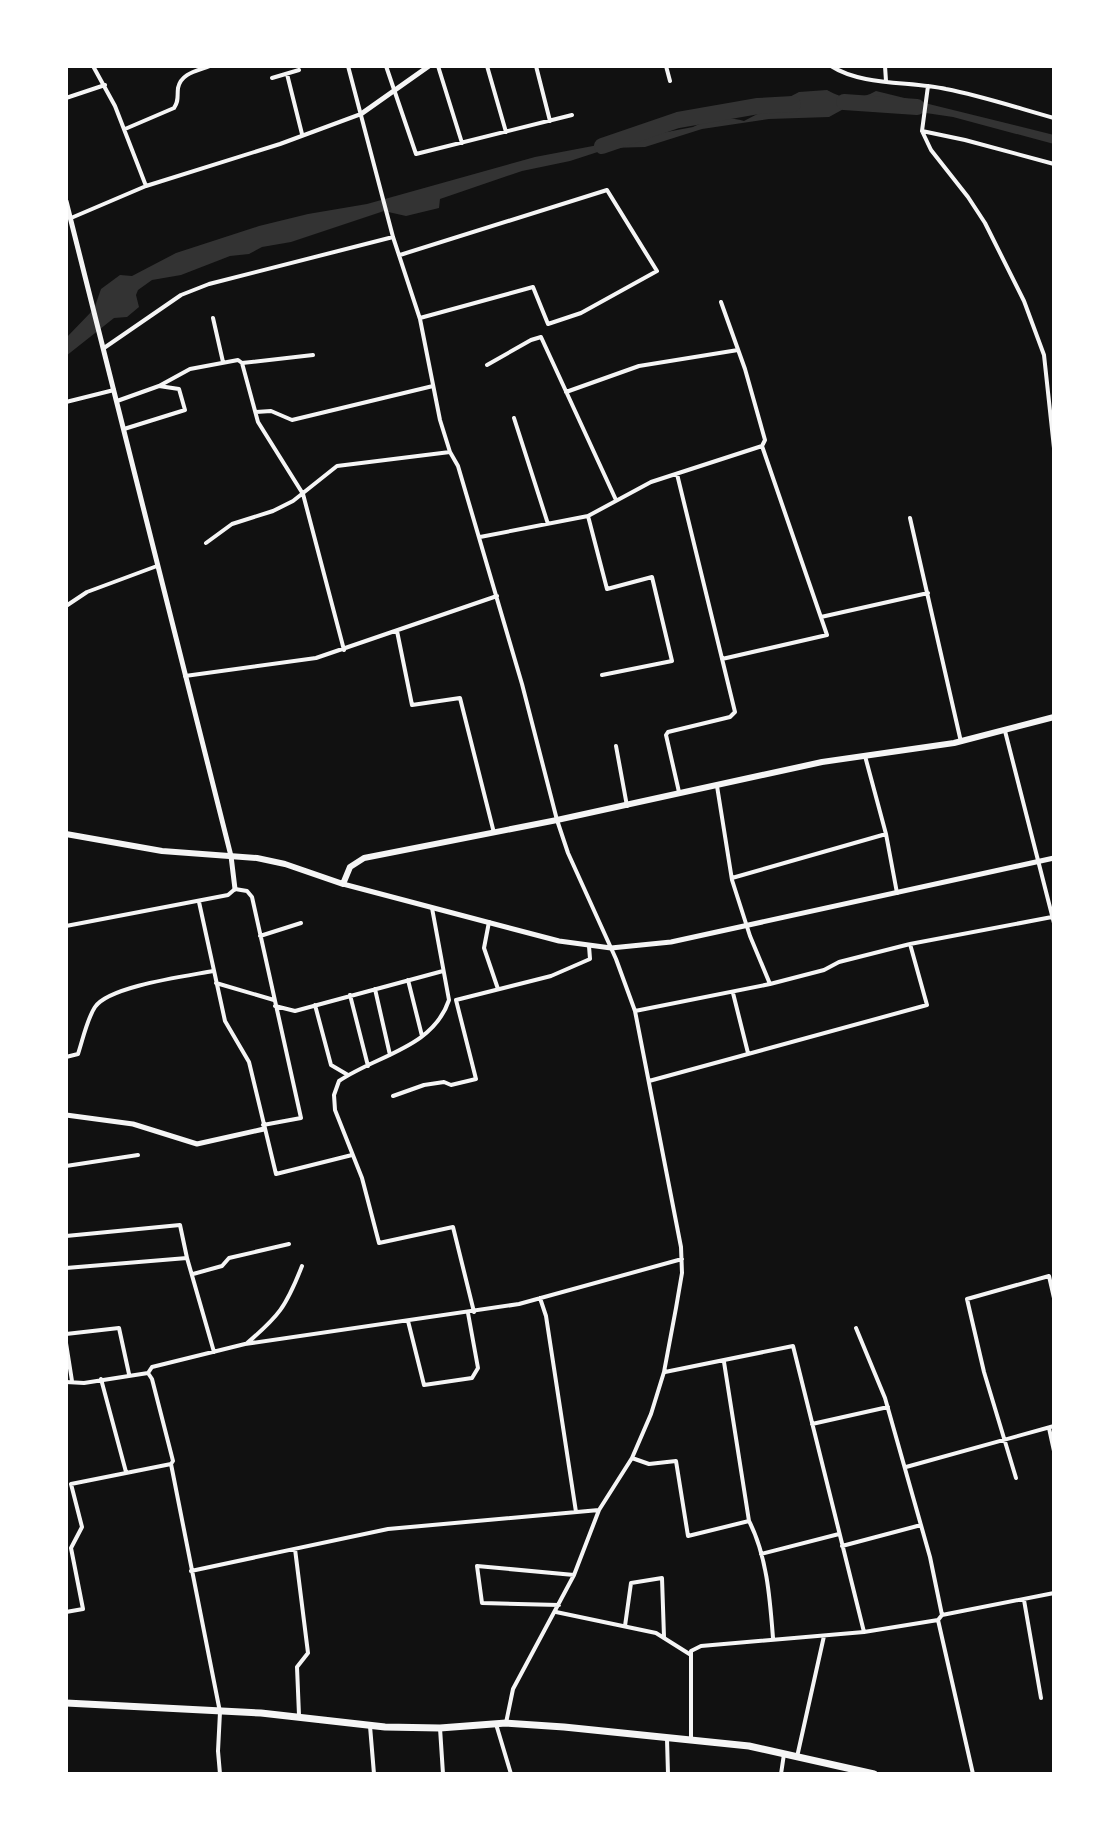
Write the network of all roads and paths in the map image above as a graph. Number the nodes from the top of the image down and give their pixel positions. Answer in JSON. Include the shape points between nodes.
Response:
{"nodes":[{"id":1,"x":93,"y":66,"type":"edge"},
{"id":2,"x":210,"y":66,"type":"edge"},
{"id":3,"x":348,"y":66,"type":"edge"},
{"id":4,"x":386,"y":66,"type":"edge"},
{"id":5,"x":429,"y":66,"type":"edge"},
{"id":6,"x":438,"y":66,"type":"edge"},
{"id":7,"x":487,"y":66,"type":"edge"},
{"id":8,"x":536,"y":66,"type":"edge"},
{"id":9,"x":666,"y":66,"type":"edge"},
{"id":10,"x":831,"y":66,"type":"edge"},
{"id":11,"x":859,"y":66,"type":"edge"},
{"id":12,"x":885,"y":66,"type":"edge"},
{"id":13,"x":299,"y":70,"type":"dead end"},
{"id":14,"x":287,"y":74,"type":"junction"},
{"id":15,"x":861,"y":76,"type":"junction"},
{"id":16,"x":272,"y":78,"type":"dead end"},
{"id":17,"x":670,"y":81,"type":"dead end"},
{"id":18,"x":886,"y":81,"type":"junction"},
{"id":19,"x":105,"y":85,"type":"junction"},
{"id":20,"x":928,"y":86,"type":"junction"},
{"id":21,"x":395,"y":90,"type":"junction"},
{"id":22,"x":66,"y":98,"type":"edge"},
{"id":23,"x":361,"y":114,"type":"junction"},
{"id":24,"x":572,"y":115,"type":"dead end"},
{"id":25,"x":1054,"y":118,"type":"edge"},
{"id":26,"x":550,"y":121,"type":"junction"},
{"id":27,"x":125,"y":129,"type":"junction"},
{"id":28,"x":922,"y":131,"type":"junction"},
{"id":29,"x":506,"y":132,"type":"junction"},
{"id":30,"x":302,"y":134,"type":"junction"},
{"id":31,"x":462,"y":143,"type":"junction"},
{"id":32,"x":1054,"y":164,"type":"edge"},
{"id":33,"x":146,"y":186,"type":"junction"},
{"id":34,"x":66,"y":201,"type":"edge"},
{"id":35,"x":68,"y":219,"type":"edge"},
{"id":36,"x":392,"y":234,"type":"junction"},
{"id":37,"x":400,"y":255,"type":"junction"},
{"id":38,"x":721,"y":302,"type":"dead end"},
{"id":39,"x":213,"y":318,"type":"dead end"},
{"id":40,"x":420,"y":319,"type":"junction"},
{"id":41,"x":103,"y":344,"type":"junction"},
{"id":42,"x":738,"y":350,"type":"junction"},
{"id":43,"x":1054,"y":354,"type":"edge"},
{"id":44,"x":313,"y":355,"type":"dead end"},
{"id":45,"x":1044,"y":355,"type":"junction"},
{"id":46,"x":223,"y":362,"type":"junction"},
{"id":47,"x":242,"y":363,"type":"junction"},
{"id":48,"x":487,"y":365,"type":"dead end"},
{"id":49,"x":159,"y":386,"type":"junction"},
{"id":50,"x":433,"y":386,"type":"junction"},
{"id":51,"x":114,"y":390,"type":"junction"},
{"id":52,"x":565,"y":392,"type":"junction"},
{"id":53,"x":117,"y":401,"type":"junction"},
{"id":54,"x":66,"y":402,"type":"edge"},
{"id":55,"x":256,"y":412,"type":"junction"},
{"id":56,"x":514,"y":418,"type":"dead end"},
{"id":57,"x":124,"y":429,"type":"junction"},
{"id":58,"x":762,"y":446,"type":"junction"},
{"id":59,"x":1054,"y":448,"type":"edge"},
{"id":60,"x":450,"y":452,"type":"junction"},
{"id":61,"x":677,"y":474,"type":"junction"},
{"id":62,"x":303,"y":494,"type":"junction"},
{"id":63,"x":616,"y":500,"type":"junction"},
{"id":64,"x":588,"y":516,"type":"junction"},
{"id":65,"x":910,"y":518,"type":"dead end"},
{"id":66,"x":548,"y":524,"type":"junction"},
{"id":67,"x":480,"y":537,"type":"junction"},
{"id":68,"x":206,"y":543,"type":"dead end"},
{"id":69,"x":157,"y":566,"type":"junction"},
{"id":70,"x":928,"y":593,"type":"junction"},
{"id":71,"x":497,"y":596,"type":"junction"},
{"id":72,"x":66,"y":606,"type":"edge"},
{"id":73,"x":821,"y":617,"type":"junction"},
{"id":74,"x":397,"y":631,"type":"junction"},
{"id":75,"x":344,"y":650,"type":"junction"},
{"id":76,"x":722,"y":659,"type":"junction"},
{"id":77,"x":602,"y":675,"type":"dead end"},
{"id":78,"x":185,"y":676,"type":"junction"},
{"id":79,"x":1054,"y":717,"type":"edge"},
{"id":80,"x":1005,"y":731,"type":"junction"},
{"id":81,"x":961,"y":742,"type":"junction"},
{"id":82,"x":616,"y":746,"type":"dead end"},
{"id":83,"x":865,"y":756,"type":"junction"},
{"id":84,"x":717,"y":786,"type":"junction"},
{"id":85,"x":680,"y":794,"type":"junction"},
{"id":86,"x":627,"y":806,"type":"junction"},
{"id":87,"x":557,"y":820,"type":"junction"},
{"id":88,"x":494,"y":833,"type":"junction"},
{"id":89,"x":66,"y":834,"type":"edge"},
{"id":90,"x":886,"y":834,"type":"junction"},
{"id":91,"x":231,"y":856,"type":"junction"},
{"id":92,"x":1054,"y":858,"type":"edge"},
{"id":93,"x":1037,"y":861,"type":"junction"},
{"id":94,"x":732,"y":878,"type":"junction"},
{"id":95,"x":343,"y":884,"type":"junction"},
{"id":96,"x":235,"y":889,"type":"junction"},
{"id":97,"x":897,"y":893,"type":"junction"},
{"id":98,"x":199,"y":902,"type":"junction"},
{"id":99,"x":432,"y":908,"type":"junction"},
{"id":100,"x":1052,"y":917,"type":"edge"},
{"id":101,"x":489,"y":922,"type":"junction"},
{"id":102,"x":301,"y":923,"type":"dead end"},
{"id":103,"x":1054,"y":923,"type":"edge"},
{"id":104,"x":66,"y":926,"type":"edge"},
{"id":105,"x":746,"y":926,"type":"junction"},
{"id":106,"x":260,"y":936,"type":"junction"},
{"id":107,"x":910,"y":944,"type":"junction"},
{"id":108,"x":589,"y":946,"type":"junction"},
{"id":109,"x":611,"y":948,"type":"junction"},
{"id":110,"x":213,"y":971,"type":"junction"},
{"id":111,"x":443,"y":971,"type":"junction"},
{"id":112,"x":408,"y":980,"type":"junction"},
{"id":113,"x":216,"y":983,"type":"junction"},
{"id":114,"x":770,"y":984,"type":"junction"},
{"id":115,"x":375,"y":989,"type":"junction"},
{"id":116,"x":498,"y":989,"type":"junction"},
{"id":117,"x":732,"y":992,"type":"junction"},
{"id":118,"x":350,"y":995,"type":"junction"},
{"id":119,"x":449,"y":1000,"type":"junction"},
{"id":120,"x":456,"y":1000,"type":"junction"},
{"id":121,"x":274,"y":1003,"type":"junction"},
{"id":122,"x":315,"y":1005,"type":"junction"},
{"id":123,"x":635,"y":1011,"type":"junction"},
{"id":124,"x":422,"y":1037,"type":"junction"},
{"id":125,"x":748,"y":1053,"type":"junction"},
{"id":126,"x":390,"y":1055,"type":"junction"},
{"id":127,"x":66,"y":1057,"type":"edge"},
{"id":128,"x":368,"y":1066,"type":"junction"},
{"id":129,"x":348,"y":1075,"type":"junction"},
{"id":130,"x":649,"y":1081,"type":"junction"},
{"id":131,"x":393,"y":1096,"type":"dead end"},
{"id":132,"x":66,"y":1115,"type":"edge"},
{"id":133,"x":264,"y":1127,"type":"junction"},
{"id":134,"x":138,"y":1155,"type":"dead end"},
{"id":135,"x":352,"y":1155,"type":"junction"},
{"id":136,"x":66,"y":1166,"type":"edge"},
{"id":137,"x":66,"y":1236,"type":"edge"},
{"id":138,"x":289,"y":1244,"type":"dead end"},
{"id":139,"x":187,"y":1258,"type":"junction"},
{"id":140,"x":682,"y":1259,"type":"junction"},
{"id":141,"x":302,"y":1266,"type":"dead end"},
{"id":142,"x":66,"y":1268,"type":"edge"},
{"id":143,"x":193,"y":1274,"type":"junction"},
{"id":144,"x":540,"y":1298,"type":"junction"},
{"id":145,"x":1054,"y":1298,"type":"edge"},
{"id":146,"x":471,"y":1312,"type":"junction"},
{"id":147,"x":408,"y":1321,"type":"junction"},
{"id":148,"x":856,"y":1328,"type":"dead end"},
{"id":149,"x":66,"y":1334,"type":"edge"},
{"id":150,"x":66,"y":1343,"type":"edge"},
{"id":151,"x":245,"y":1344,"type":"junction"},
{"id":152,"x":214,"y":1352,"type":"junction"},
{"id":153,"x":724,"y":1361,"type":"junction"},
{"id":154,"x":664,"y":1372,"type":"junction"},
{"id":155,"x":148,"y":1373,"type":"junction"},
{"id":156,"x":129,"y":1374,"type":"junction"},
{"id":157,"x":101,"y":1379,"type":"junction"},
{"id":158,"x":69,"y":1381,"type":"edge"},
{"id":159,"x":888,"y":1407,"type":"junction"},
{"id":160,"x":812,"y":1424,"type":"junction"},
{"id":161,"x":1051,"y":1427,"type":"edge"},
{"id":162,"x":1006,"y":1440,"type":"junction"},
{"id":163,"x":1054,"y":1451,"type":"edge"},
{"id":164,"x":632,"y":1458,"type":"junction"},
{"id":165,"x":171,"y":1464,"type":"junction"},
{"id":166,"x":906,"y":1467,"type":"junction"},
{"id":167,"x":126,"y":1472,"type":"junction"},
{"id":168,"x":1016,"y":1478,"type":"dead end"},
{"id":169,"x":599,"y":1510,"type":"junction"},
{"id":170,"x":576,"y":1512,"type":"junction"},
{"id":171,"x":749,"y":1521,"type":"junction"},
{"id":172,"x":921,"y":1525,"type":"junction"},
{"id":173,"x":839,"y":1534,"type":"junction"},
{"id":174,"x":842,"y":1546,"type":"junction"},
{"id":175,"x":295,"y":1548,"type":"junction"},
{"id":176,"x":761,"y":1554,"type":"junction"},
{"id":177,"x":191,"y":1571,"type":"junction"},
{"id":178,"x":574,"y":1575,"type":"junction"},
{"id":179,"x":1054,"y":1593,"type":"edge"},
{"id":180,"x":1024,"y":1600,"type":"junction"},
{"id":181,"x":559,"y":1605,"type":"junction"},
{"id":182,"x":66,"y":1612,"type":"edge"},
{"id":183,"x":556,"y":1612,"type":"junction"},
{"id":184,"x":940,"y":1618,"type":"junction"},
{"id":185,"x":625,"y":1626,"type":"junction"},
{"id":186,"x":864,"y":1632,"type":"junction"},
{"id":187,"x":824,"y":1636,"type":"junction"},
{"id":188,"x":664,"y":1637,"type":"junction"},
{"id":189,"x":773,"y":1638,"type":"junction"},
{"id":190,"x":691,"y":1655,"type":"junction"},
{"id":191,"x":1041,"y":1698,"type":"dead end"},
{"id":192,"x":66,"y":1703,"type":"edge"},
{"id":193,"x":220,"y":1712,"type":"junction"},
{"id":194,"x":299,"y":1718,"type":"junction"},
{"id":195,"x":506,"y":1723,"type":"junction"},
{"id":196,"x":496,"y":1724,"type":"junction"},
{"id":197,"x":370,"y":1726,"type":"junction"},
{"id":198,"x":440,"y":1728,"type":"junction"},
{"id":199,"x":667,"y":1736,"type":"junction"},
{"id":200,"x":691,"y":1739,"type":"junction"},
{"id":201,"x":784,"y":1754,"type":"junction"},
{"id":202,"x":797,"y":1757,"type":"junction"},
{"id":203,"x":220,"y":1774,"type":"edge"},
{"id":204,"x":374,"y":1774,"type":"edge"},
{"id":205,"x":443,"y":1774,"type":"edge"},
{"id":206,"x":511,"y":1774,"type":"edge"},
{"id":207,"x":668,"y":1774,"type":"edge"},
{"id":208,"x":781,"y":1774,"type":"edge"},
{"id":209,"x":874,"y":1774,"type":"edge"},
{"id":210,"x":973,"y":1774,"type":"edge"}],
"edges":[{"from":1,"to":19,"type":"street"},
{"from":2,"to":27,"type":"street","via":[[184,76],[174,108]]},
{"from":3,"to":23,"type":"street"},
{"from":4,"to":21,"type":"street"},
{"from":5,"to":21,"type":"street"},
{"from":6,"to":31,"type":"street"},
{"from":7,"to":29,"type":"street"},
{"from":8,"to":26,"type":"street"},
{"from":9,"to":17,"type":"street"},
{"from":10,"to":15,"type":"street"},
{"from":11,"to":15,"type":"street"},
{"from":12,"to":18,"type":"street"},
{"from":13,"to":14,"type":"street"},
{"from":14,"to":16,"type":"street"},
{"from":14,"to":30,"type":"street"},
{"from":15,"to":18,"type":"street"},
{"from":18,"to":20,"type":"street"},
{"from":19,"to":22,"type":"street"},
{"from":19,"to":27,"type":"street"},
{"from":20,"to":25,"type":"street"},
{"from":20,"to":28,"type":"street"},
{"from":21,"to":23,"type":"street"},
{"from":21,"to":31,"type":"street","via":[[416,154]]},
{"from":23,"to":30,"type":"street"},
{"from":23,"to":36,"type":"street"},
{"from":24,"to":26,"type":"street"},
{"from":26,"to":29,"type":"street"},
{"from":27,"to":33,"type":"street"},
{"from":28,"to":32,"type":"street"},
{"from":28,"to":45,"type":"street","via":[[985,223]]},
{"from":29,"to":31,"type":"street"},
{"from":30,"to":33,"type":"street"},
{"from":33,"to":35,"type":"street"},
{"from":34,"to":35,"type":"street"},
{"from":35,"to":41,"type":"street"},
{"from":36,"to":37,"type":"street"},
{"from":36,"to":41,"type":"street","via":[[209,284],[181,295]]},
{"from":37,"to":40,"type":"street"},
{"from":37,"to":40,"type":"street","via":[[607,190],[657,271],[581,313],[548,324],[533,287]]},
{"from":38,"to":42,"type":"street"},
{"from":39,"to":46,"type":"street"},
{"from":40,"to":50,"type":"street"},
{"from":41,"to":51,"type":"street"},
{"from":42,"to":52,"type":"street","via":[[639,366]]},
{"from":42,"to":58,"type":"street","via":[[765,440]]},
{"from":43,"to":45,"type":"street"},
{"from":44,"to":47,"type":"street"},
{"from":45,"to":59,"type":"street"},
{"from":46,"to":47,"type":"street"},
{"from":46,"to":49,"type":"street","via":[[190,369]]},
{"from":47,"to":55,"type":"street"},
{"from":48,"to":52,"type":"street","via":[[541,337]]},
{"from":49,"to":53,"type":"street"},
{"from":49,"to":57,"type":"street","via":[[179,389],[185,410]]},
{"from":50,"to":55,"type":"street","via":[[292,420],[271,411]]},
{"from":50,"to":60,"type":"street"},
{"from":51,"to":53,"type":"street"},
{"from":51,"to":54,"type":"street"},
{"from":52,"to":63,"type":"street"},
{"from":53,"to":57,"type":"street"},
{"from":55,"to":62,"type":"street"},
{"from":56,"to":66,"type":"street"},
{"from":57,"to":69,"type":"street"},
{"from":58,"to":61,"type":"street"},
{"from":58,"to":73,"type":"street"},
{"from":60,"to":62,"type":"street","via":[[337,466]]},
{"from":60,"to":67,"type":"street"},
{"from":61,"to":63,"type":"street"},
{"from":61,"to":76,"type":"street"},
{"from":62,"to":68,"type":"street","via":[[232,524]]},
{"from":62,"to":75,"type":"street"},
{"from":63,"to":64,"type":"street"},
{"from":64,"to":66,"type":"street"},
{"from":64,"to":77,"type":"street","via":[[607,589],[652,577],[672,661]]},
{"from":65,"to":70,"type":"street"},
{"from":66,"to":67,"type":"street"},
{"from":67,"to":71,"type":"street"},
{"from":69,"to":72,"type":"street","via":[[87,592]]},
{"from":69,"to":78,"type":"street"},
{"from":70,"to":73,"type":"street"},
{"from":70,"to":81,"type":"street"},
{"from":71,"to":74,"type":"street"},
{"from":71,"to":87,"type":"street"},
{"from":73,"to":76,"type":"street","via":[[827,635]]},
{"from":74,"to":75,"type":"street"},
{"from":74,"to":88,"type":"street","via":[[412,705],[460,698]]},
{"from":75,"to":78,"type":"street"},
{"from":76,"to":85,"type":"street","via":[[735,712],[666,735]]},
{"from":78,"to":91,"type":"street"},
{"from":79,"to":80,"type":"main road"},
{"from":80,"to":81,"type":"main road"},
{"from":80,"to":93,"type":"street"},
{"from":81,"to":83,"type":"main road"},
{"from":82,"to":86,"type":"street"},
{"from":83,"to":84,"type":"main road"},
{"from":83,"to":90,"type":"street"},
{"from":84,"to":85,"type":"main road"},
{"from":84,"to":94,"type":"street"},
{"from":85,"to":86,"type":"main road"},
{"from":86,"to":87,"type":"main road"},
{"from":87,"to":88,"type":"main road"},
{"from":87,"to":109,"type":"street"},
{"from":88,"to":95,"type":"main road","via":[[364,858],[350,867]]},
{"from":89,"to":91,"type":"main road","via":[[162,851]]},
{"from":90,"to":94,"type":"street"},
{"from":90,"to":97,"type":"street"},
{"from":91,"to":95,"type":"main road","via":[[285,864]]},
{"from":91,"to":96,"type":"street"},
{"from":92,"to":93,"type":"street"},
{"from":93,"to":97,"type":"street"},
{"from":93,"to":100,"type":"street"},
{"from":94,"to":105,"type":"street"},
{"from":95,"to":99,"type":"street"},
{"from":96,"to":98,"type":"street"},
{"from":96,"to":106,"type":"street","via":[[252,897]]},
{"from":97,"to":105,"type":"street"},
{"from":98,"to":104,"type":"street"},
{"from":98,"to":110,"type":"street"},
{"from":99,"to":101,"type":"street"},
{"from":99,"to":111,"type":"street"},
{"from":100,"to":103,"type":"street"},
{"from":100,"to":107,"type":"street"},
{"from":101,"to":108,"type":"street"},
{"from":101,"to":116,"type":"street","via":[[484,948]]},
{"from":102,"to":106,"type":"street"},
{"from":105,"to":109,"type":"street"},
{"from":105,"to":114,"type":"street"},
{"from":106,"to":121,"type":"street"},
{"from":107,"to":114,"type":"street"},
{"from":107,"to":125,"type":"street","via":[[927,1005]]},
{"from":108,"to":109,"type":"street"},
{"from":108,"to":116,"type":"street","via":[[590,959],[584,963]]},
{"from":109,"to":123,"type":"street"},
{"from":110,"to":113,"type":"street"},
{"from":110,"to":127,"type":"street","via":[[127,988],[104,998],[95,1006],[78,1054]]},
{"from":111,"to":112,"type":"street"},
{"from":111,"to":119,"type":"street"},
{"from":112,"to":115,"type":"street"},
{"from":112,"to":124,"type":"street"},
{"from":113,"to":121,"type":"street"},
{"from":113,"to":133,"type":"street","via":[[225,1021],[249,1062]]},
{"from":114,"to":117,"type":"street"},
{"from":115,"to":118,"type":"street"},
{"from":115,"to":126,"type":"street"},
{"from":116,"to":120,"type":"street"},
{"from":117,"to":123,"type":"street"},
{"from":117,"to":125,"type":"street"},
{"from":118,"to":122,"type":"street"},
{"from":118,"to":128,"type":"street"},
{"from":119,"to":120,"type":"street"},
{"from":119,"to":124,"type":"street"},
{"from":120,"to":131,"type":"street","via":[[476,1079],[424,1085]]},
{"from":121,"to":122,"type":"street","via":[[295,1011]]},
{"from":121,"to":133,"type":"street","via":[[301,1118]]},
{"from":122,"to":129,"type":"street","via":[[331,1065]]},
{"from":123,"to":130,"type":"street"},
{"from":124,"to":126,"type":"street"},
{"from":125,"to":130,"type":"street"},
{"from":126,"to":128,"type":"street"},
{"from":128,"to":129,"type":"street"},
{"from":129,"to":135,"type":"street","via":[[334,1095]]},
{"from":130,"to":140,"type":"street"},
{"from":132,"to":133,"type":"street","via":[[133,1124],[197,1144]]},
{"from":133,"to":135,"type":"street","via":[[276,1174]]},
{"from":134,"to":136,"type":"street"},
{"from":135,"to":146,"type":"street","via":[[379,1243],[453,1227]]},
{"from":137,"to":139,"type":"street","via":[[180,1225]]},
{"from":138,"to":143,"type":"street","via":[[229,1258],[222,1266]]},
{"from":139,"to":142,"type":"street"},
{"from":139,"to":143,"type":"street"},
{"from":140,"to":144,"type":"street"},
{"from":140,"to":154,"type":"street"},
{"from":141,"to":151,"type":"street","via":[[288,1301]]},
{"from":143,"to":152,"type":"street"},
{"from":144,"to":146,"type":"street"},
{"from":144,"to":170,"type":"street"},
{"from":145,"to":162,"type":"street","via":[[1049,1276],[967,1299]]},
{"from":146,"to":147,"type":"street"},
{"from":146,"to":147,"type":"street","via":[[478,1368],[472,1378],[424,1385]]},
{"from":147,"to":151,"type":"street"},
{"from":148,"to":159,"type":"street"},
{"from":149,"to":156,"type":"street","via":[[119,1328]]},
{"from":150,"to":158,"type":"street"},
{"from":151,"to":152,"type":"street"},
{"from":152,"to":155,"type":"street","via":[[152,1367]]},
{"from":153,"to":154,"type":"street"},
{"from":153,"to":160,"type":"street","via":[[793,1346]]},
{"from":153,"to":171,"type":"street"},
{"from":154,"to":164,"type":"street"},
{"from":155,"to":156,"type":"street"},
{"from":155,"to":165,"type":"street"},
{"from":156,"to":157,"type":"street"},
{"from":157,"to":158,"type":"street"},
{"from":157,"to":167,"type":"street"},
{"from":159,"to":160,"type":"street"},
{"from":159,"to":166,"type":"street"},
{"from":160,"to":173,"type":"street"},
{"from":161,"to":162,"type":"street"},
{"from":161,"to":163,"type":"street"},
{"from":162,"to":166,"type":"street"},
{"from":162,"to":168,"type":"street"},
{"from":164,"to":169,"type":"street"},
{"from":164,"to":171,"type":"street","via":[[649,1464],[676,1461],[688,1536]]},
{"from":165,"to":167,"type":"street"},
{"from":165,"to":177,"type":"street"},
{"from":166,"to":172,"type":"street"},
{"from":167,"to":182,"type":"street","via":[[71,1484],[82,1527],[71,1548],[83,1609]]},
{"from":169,"to":170,"type":"street"},
{"from":169,"to":178,"type":"street"},
{"from":170,"to":175,"type":"street","via":[[388,1529]]},
{"from":171,"to":176,"type":"street"},
{"from":172,"to":174,"type":"street"},
{"from":172,"to":184,"type":"street"},
{"from":173,"to":174,"type":"street"},
{"from":173,"to":176,"type":"street"},
{"from":174,"to":186,"type":"street"},
{"from":175,"to":177,"type":"street"},
{"from":175,"to":194,"type":"street","via":[[308,1653],[297,1667]]},
{"from":176,"to":189,"type":"street"},
{"from":177,"to":193,"type":"street"},
{"from":178,"to":181,"type":"street"},
{"from":178,"to":181,"type":"street","via":[[477,1566],[482,1603]]},
{"from":179,"to":180,"type":"street"},
{"from":180,"to":184,"type":"street"},
{"from":180,"to":191,"type":"street"},
{"from":181,"to":183,"type":"street"},
{"from":183,"to":185,"type":"street"},
{"from":183,"to":195,"type":"street","via":[[513,1689]]},
{"from":184,"to":186,"type":"street"},
{"from":184,"to":210,"type":"street"},
{"from":185,"to":188,"type":"street"},
{"from":185,"to":188,"type":"street","via":[[631,1583],[662,1578]]},
{"from":186,"to":187,"type":"street"},
{"from":187,"to":189,"type":"street"},
{"from":187,"to":202,"type":"street"},
{"from":188,"to":190,"type":"street"},
{"from":189,"to":190,"type":"street","via":[[701,1646]]},
{"from":190,"to":200,"type":"street"},
{"from":192,"to":193,"type":"main road"},
{"from":193,"to":194,"type":"main road"},
{"from":193,"to":203,"type":"street"},
{"from":194,"to":197,"type":"main road"},
{"from":195,"to":196,"type":"main road"},
{"from":195,"to":199,"type":"main road"},
{"from":196,"to":198,"type":"main road"},
{"from":196,"to":206,"type":"street"},
{"from":197,"to":198,"type":"main road"},
{"from":197,"to":204,"type":"street"},
{"from":198,"to":205,"type":"street"},
{"from":199,"to":200,"type":"main road"},
{"from":199,"to":207,"type":"street"},
{"from":200,"to":201,"type":"main road"},
{"from":201,"to":202,"type":"main road"},
{"from":201,"to":208,"type":"street"},
{"from":202,"to":209,"type":"main road"}]}
